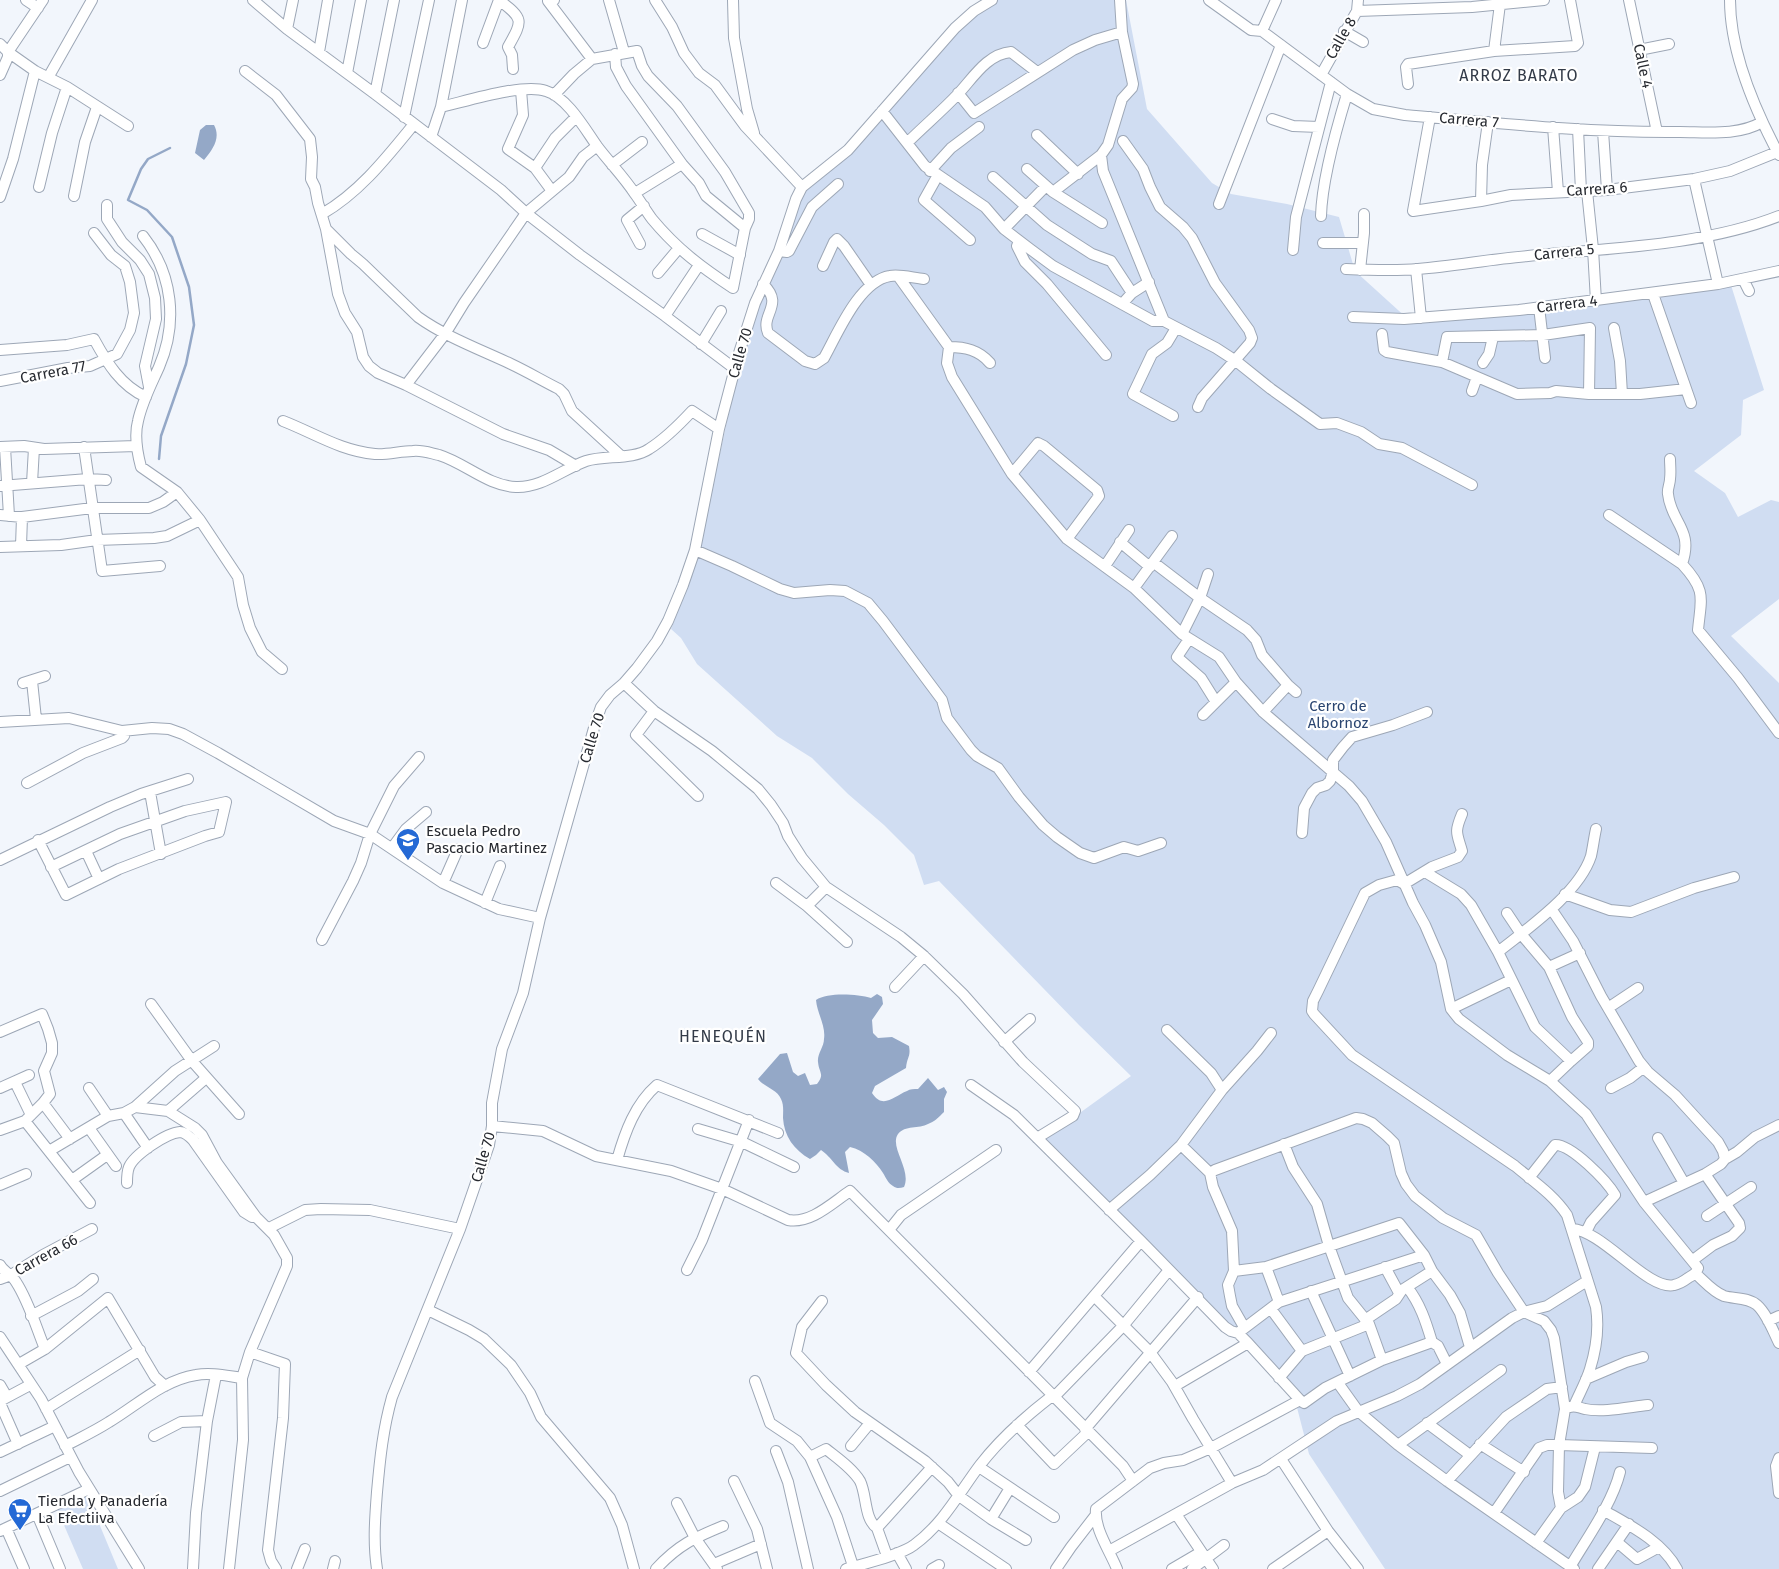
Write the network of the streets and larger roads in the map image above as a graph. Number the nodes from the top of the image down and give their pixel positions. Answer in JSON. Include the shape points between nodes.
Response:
{"nodes":[{"id":1,"x":26,"y":0,"type":"edge"},
{"id":2,"x":92,"y":0,"type":"edge"},
{"id":3,"x":293,"y":0,"type":"edge"},
{"id":4,"x":328,"y":0,"type":"edge"},
{"id":5,"x":361,"y":0,"type":"edge"},
{"id":6,"x":394,"y":0,"type":"edge"},
{"id":7,"x":429,"y":0,"type":"edge"},
{"id":8,"x":462,"y":0,"type":"edge"},
{"id":9,"x":499,"y":0,"type":"edge"},
{"id":10,"x":554,"y":0,"type":"edge"},
{"id":11,"x":609,"y":0,"type":"edge"},
{"id":12,"x":655,"y":0,"type":"edge"},
{"id":13,"x":733,"y":0,"type":"edge"},
{"id":14,"x":992,"y":0,"type":"edge"},
{"id":15,"x":1120,"y":0,"type":"edge"},
{"id":16,"x":1209,"y":0,"type":"edge"},
{"id":17,"x":1276,"y":0,"type":"edge"},
{"id":18,"x":1544,"y":0,"type":"edge"},
{"id":19,"x":1570,"y":0,"type":"edge"},
{"id":20,"x":1629,"y":0,"type":"edge"},
{"id":21,"x":1730,"y":0,"type":"edge"},
{"id":22,"x":256,"y":1,"type":"edge"},
{"id":23,"x":41,"y":4,"type":"edge"},
{"id":24,"x":1472,"y":4,"type":"edge"},
{"id":25,"x":1500,"y":4,"type":"junction"},
{"id":26,"x":1357,"y":5,"type":"edge"},
{"id":27,"x":287,"y":29,"type":"junction"},
{"id":28,"x":1344,"y":30,"type":"junction"},
{"id":29,"x":1262,"y":31,"type":"junction"},
{"id":30,"x":1122,"y":32,"type":"junction"},
{"id":31,"x":1362,"y":42,"type":"dead end"},
{"id":32,"x":483,"y":43,"type":"dead end"},
{"id":33,"x":0,"y":44,"type":"edge"},
{"id":34,"x":1669,"y":44,"type":"dead end"},
{"id":35,"x":1281,"y":45,"type":"junction"},
{"id":36,"x":1640,"y":50,"type":"junction"},
{"id":37,"x":1494,"y":51,"type":"junction"},
{"id":38,"x":8,"y":52,"type":"junction"},
{"id":39,"x":319,"y":52,"type":"junction"},
{"id":40,"x":619,"y":53,"type":"junction"},
{"id":41,"x":592,"y":59,"type":"junction"},
{"id":42,"x":512,"y":69,"type":"dead end"},
{"id":43,"x":36,"y":71,"type":"junction"},
{"id":44,"x":245,"y":71,"type":"dead end"},
{"id":45,"x":1037,"y":72,"type":"junction"},
{"id":46,"x":346,"y":73,"type":"junction"},
{"id":47,"x":0,"y":75,"type":"edge"},
{"id":48,"x":1321,"y":75,"type":"junction"},
{"id":49,"x":49,"y":76,"type":"junction"},
{"id":50,"x":1331,"y":82,"type":"junction"},
{"id":51,"x":1408,"y":84,"type":"dead end"},
{"id":52,"x":67,"y":87,"type":"junction"},
{"id":53,"x":521,"y":90,"type":"junction"},
{"id":54,"x":958,"y":93,"type":"junction"},
{"id":55,"x":375,"y":94,"type":"junction"},
{"id":56,"x":554,"y":94,"type":"junction"},
{"id":57,"x":1347,"y":94,"type":"junction"},
{"id":58,"x":97,"y":107,"type":"junction"},
{"id":59,"x":441,"y":107,"type":"junction"},
{"id":60,"x":882,"y":111,"type":"junction"},
{"id":61,"x":404,"y":117,"type":"junction"},
{"id":62,"x":576,"y":117,"type":"junction"},
{"id":63,"x":1430,"y":117,"type":"junction"},
{"id":64,"x":1272,"y":119,"type":"dead end"},
{"id":65,"x":1488,"y":122,"type":"junction"},
{"id":66,"x":1762,"y":122,"type":"junction"},
{"id":67,"x":414,"y":124,"type":"junction"},
{"id":68,"x":128,"y":126,"type":"dead end"},
{"id":69,"x":1319,"y":127,"type":"junction"},
{"id":70,"x":1553,"y":127,"type":"junction"},
{"id":71,"x":979,"y":128,"type":"dead end"},
{"id":72,"x":1578,"y":129,"type":"junction"},
{"id":73,"x":1603,"y":131,"type":"junction"},
{"id":74,"x":1657,"y":132,"type":"junction"},
{"id":75,"x":1037,"y":135,"type":"dead end"},
{"id":76,"x":431,"y":137,"type":"junction"},
{"id":77,"x":1123,"y":140,"type":"dead end"},
{"id":78,"x":642,"y":142,"type":"dead end"},
{"id":79,"x":759,"y":143,"type":"junction"},
{"id":80,"x":907,"y":143,"type":"junction"},
{"id":81,"x":597,"y":146,"type":"junction"},
{"id":82,"x":1778,"y":154,"type":"edge"},
{"id":83,"x":1101,"y":156,"type":"junction"},
{"id":84,"x":682,"y":164,"type":"junction"},
{"id":85,"x":612,"y":165,"type":"junction"},
{"id":86,"x":536,"y":168,"type":"junction"},
{"id":87,"x":1027,"y":169,"type":"dead end"},
{"id":88,"x":934,"y":173,"type":"junction"},
{"id":89,"x":1078,"y":174,"type":"junction"},
{"id":90,"x":993,"y":177,"type":"dead end"},
{"id":91,"x":1694,"y":179,"type":"junction"},
{"id":92,"x":838,"y":184,"type":"dead end"},
{"id":93,"x":39,"y":187,"type":"dead end"},
{"id":94,"x":802,"y":188,"type":"junction"},
{"id":95,"x":1050,"y":189,"type":"junction"},
{"id":96,"x":1607,"y":190,"type":"junction"},
{"id":97,"x":552,"y":191,"type":"junction"},
{"id":98,"x":1584,"y":191,"type":"junction"},
{"id":99,"x":1558,"y":192,"type":"junction"},
{"id":100,"x":635,"y":193,"type":"junction"},
{"id":101,"x":74,"y":196,"type":"dead end"},
{"id":102,"x":0,"y":197,"type":"edge"},
{"id":103,"x":1481,"y":201,"type":"junction"},
{"id":104,"x":1219,"y":204,"type":"dead end"},
{"id":105,"x":1026,"y":205,"type":"junction"},
{"id":106,"x":107,"y":206,"type":"dead end"},
{"id":107,"x":644,"y":206,"type":"junction"},
{"id":108,"x":526,"y":213,"type":"junction"},
{"id":109,"x":322,"y":214,"type":"junction"},
{"id":110,"x":1364,"y":214,"type":"dead end"},
{"id":111,"x":1321,"y":216,"type":"dead end"},
{"id":112,"x":1779,"y":216,"type":"edge"},
{"id":113,"x":1102,"y":223,"type":"dead end"},
{"id":114,"x":745,"y":228,"type":"junction"},
{"id":115,"x":326,"y":229,"type":"junction"},
{"id":116,"x":1004,"y":229,"type":"junction"},
{"id":117,"x":94,"y":233,"type":"dead end"},
{"id":118,"x":702,"y":234,"type":"dead end"},
{"id":119,"x":143,"y":236,"type":"dead end"},
{"id":120,"x":1707,"y":237,"type":"junction"},
{"id":121,"x":970,"y":240,"type":"dead end"},
{"id":122,"x":1020,"y":241,"type":"junction"},
{"id":123,"x":1323,"y":242,"type":"dead end"},
{"id":124,"x":1363,"y":243,"type":"junction"},
{"id":125,"x":640,"y":244,"type":"dead end"},
{"id":126,"x":679,"y":248,"type":"junction"},
{"id":127,"x":1593,"y":249,"type":"junction"},
{"id":128,"x":1293,"y":250,"type":"dead end"},
{"id":129,"x":779,"y":252,"type":"junction"},
{"id":130,"x":740,"y":255,"type":"junction"},
{"id":131,"x":699,"y":265,"type":"junction"},
{"id":132,"x":823,"y":266,"type":"dead end"},
{"id":133,"x":1346,"y":269,"type":"dead end"},
{"id":134,"x":1416,"y":269,"type":"junction"},
{"id":135,"x":1360,"y":270,"type":"junction"},
{"id":136,"x":1779,"y":271,"type":"edge"},
{"id":137,"x":658,"y":273,"type":"dead end"},
{"id":138,"x":898,"y":276,"type":"junction"},
{"id":139,"x":924,"y":279,"type":"dead end"},
{"id":140,"x":1743,"y":279,"type":"junction"},
{"id":141,"x":1149,"y":282,"type":"junction"},
{"id":142,"x":763,"y":284,"type":"junction"},
{"id":143,"x":1718,"y":284,"type":"junction"},
{"id":144,"x":871,"y":285,"type":"junction"},
{"id":145,"x":1749,"y":291,"type":"dead end"},
{"id":146,"x":1132,"y":293,"type":"junction"},
{"id":147,"x":1653,"y":294,"type":"junction"},
{"id":148,"x":1596,"y":301,"type":"junction"},
{"id":149,"x":1122,"y":304,"type":"junction"},
{"id":150,"x":1539,"y":307,"type":"junction"},
{"id":151,"x":721,"y":311,"type":"dead end"},
{"id":152,"x":665,"y":316,"type":"junction"},
{"id":153,"x":1353,"y":317,"type":"dead end"},
{"id":154,"x":1421,"y":318,"type":"junction"},
{"id":155,"x":1164,"y":322,"type":"junction"},
{"id":156,"x":1176,"y":328,"type":"junction"},
{"id":157,"x":1614,"y":328,"type":"dead end"},
{"id":158,"x":446,"y":334,"type":"junction"},
{"id":159,"x":1382,"y":334,"type":"dead end"},
{"id":160,"x":1543,"y":335,"type":"junction"},
{"id":161,"x":1493,"y":337,"type":"junction"},
{"id":162,"x":701,"y":344,"type":"junction"},
{"id":163,"x":949,"y":347,"type":"junction"},
{"id":164,"x":0,"y":350,"type":"edge"},
{"id":165,"x":1106,"y":355,"type":"dead end"},
{"id":166,"x":1545,"y":358,"type":"dead end"},
{"id":167,"x":106,"y":359,"type":"junction"},
{"id":168,"x":1236,"y":361,"type":"junction"},
{"id":169,"x":1442,"y":362,"type":"junction"},
{"id":170,"x":990,"y":363,"type":"dead end"},
{"id":171,"x":1483,"y":363,"type":"dead end"},
{"id":172,"x":735,"y":369,"type":"junction"},
{"id":173,"x":1477,"y":377,"type":"junction"},
{"id":174,"x":0,"y":381,"type":"edge"},
{"id":175,"x":406,"y":385,"type":"junction"},
{"id":176,"x":1686,"y":389,"type":"junction"},
{"id":177,"x":1472,"y":391,"type":"dead end"},
{"id":178,"x":148,"y":392,"type":"junction"},
{"id":179,"x":1589,"y":394,"type":"junction"},
{"id":180,"x":1622,"y":394,"type":"junction"},
{"id":181,"x":1691,"y":403,"type":"dead end"},
{"id":182,"x":1198,"y":406,"type":"dead end"},
{"id":183,"x":1172,"y":416,"type":"dead end"},
{"id":184,"x":283,"y":421,"type":"dead end"},
{"id":185,"x":719,"y":429,"type":"junction"},
{"id":186,"x":136,"y":446,"type":"junction"},
{"id":187,"x":2,"y":447,"type":"edge"},
{"id":188,"x":84,"y":447,"type":"junction"},
{"id":189,"x":34,"y":448,"type":"junction"},
{"id":190,"x":621,"y":456,"type":"junction"},
{"id":191,"x":1670,"y":459,"type":"dead end"},
{"id":192,"x":576,"y":466,"type":"junction"},
{"id":193,"x":1012,"y":474,"type":"junction"},
{"id":194,"x":88,"y":479,"type":"junction"},
{"id":195,"x":106,"y":480,"type":"dead end"},
{"id":196,"x":32,"y":483,"type":"junction"},
{"id":197,"x":1472,"y":485,"type":"dead end"},
{"id":198,"x":3,"y":486,"type":"edge"},
{"id":199,"x":177,"y":492,"type":"junction"},
{"id":200,"x":92,"y":508,"type":"junction"},
{"id":201,"x":1610,"y":515,"type":"dead end"},
{"id":202,"x":4,"y":516,"type":"edge"},
{"id":203,"x":22,"y":517,"type":"junction"},
{"id":204,"x":200,"y":520,"type":"junction"},
{"id":205,"x":1129,"y":530,"type":"dead end"},
{"id":206,"x":1172,"y":536,"type":"dead end"},
{"id":207,"x":1067,"y":539,"type":"junction"},
{"id":208,"x":97,"y":540,"type":"junction"},
{"id":209,"x":1120,"y":542,"type":"junction"},
{"id":210,"x":21,"y":546,"type":"junction"},
{"id":211,"x":0,"y":548,"type":"edge"},
{"id":212,"x":695,"y":550,"type":"junction"},
{"id":213,"x":1152,"y":564,"type":"junction"},
{"id":214,"x":1682,"y":564,"type":"junction"},
{"id":215,"x":160,"y":566,"type":"dead end"},
{"id":216,"x":1105,"y":566,"type":"junction"},
{"id":217,"x":1208,"y":574,"type":"dead end"},
{"id":218,"x":1134,"y":588,"type":"junction"},
{"id":219,"x":1200,"y":598,"type":"junction"},
{"id":220,"x":1186,"y":636,"type":"junction"},
{"id":221,"x":282,"y":669,"type":"dead end"},
{"id":222,"x":45,"y":676,"type":"dead end"},
{"id":223,"x":1236,"y":682,"type":"junction"},
{"id":224,"x":624,"y":683,"type":"junction"},
{"id":225,"x":1288,"y":685,"type":"junction"},
{"id":226,"x":1296,"y":692,"type":"dead end"},
{"id":227,"x":1216,"y":702,"type":"junction"},
{"id":228,"x":654,"y":711,"type":"junction"},
{"id":229,"x":1263,"y":712,"type":"junction"},
{"id":230,"x":1427,"y":712,"type":"dead end"},
{"id":231,"x":1203,"y":715,"type":"dead end"},
{"id":232,"x":36,"y":719,"type":"junction"},
{"id":233,"x":0,"y":722,"type":"edge"},
{"id":234,"x":122,"y":731,"type":"junction"},
{"id":235,"x":1779,"y":733,"type":"edge"},
{"id":236,"x":419,"y":757,"type":"dead end"},
{"id":237,"x":1333,"y":772,"type":"junction"},
{"id":238,"x":188,"y":779,"type":"dead end"},
{"id":239,"x":27,"y":783,"type":"dead end"},
{"id":240,"x":150,"y":792,"type":"junction"},
{"id":241,"x":698,"y":796,"type":"dead end"},
{"id":242,"x":426,"y":812,"type":"dead end"},
{"id":243,"x":1462,"y":814,"type":"dead end"},
{"id":244,"x":154,"y":822,"type":"junction"},
{"id":245,"x":1596,"y":829,"type":"dead end"},
{"id":246,"x":1302,"y":833,"type":"dead end"},
{"id":247,"x":370,"y":834,"type":"junction"},
{"id":248,"x":38,"y":840,"type":"junction"},
{"id":249,"x":1161,"y":844,"type":"dead end"},
{"id":250,"x":392,"y":848,"type":"junction"},
{"id":251,"x":458,"y":849,"type":"dead end"},
{"id":252,"x":86,"y":851,"type":"junction"},
{"id":253,"x":161,"y":854,"type":"junction"},
{"id":254,"x":0,"y":860,"type":"edge"},
{"id":255,"x":500,"y":866,"type":"dead end"},
{"id":256,"x":51,"y":867,"type":"junction"},
{"id":257,"x":1425,"y":872,"type":"junction"},
{"id":258,"x":1734,"y":877,"type":"dead end"},
{"id":259,"x":99,"y":879,"type":"junction"},
{"id":260,"x":443,"y":883,"type":"junction"},
{"id":261,"x":776,"y":883,"type":"dead end"},
{"id":262,"x":1404,"y":884,"type":"junction"},
{"id":263,"x":826,"y":887,"type":"junction"},
{"id":264,"x":1565,"y":894,"type":"junction"},
{"id":265,"x":485,"y":903,"type":"junction"},
{"id":266,"x":806,"y":906,"type":"junction"},
{"id":267,"x":1552,"y":910,"type":"junction"},
{"id":268,"x":1507,"y":913,"type":"dead end"},
{"id":269,"x":540,"y":918,"type":"junction"},
{"id":270,"x":1521,"y":934,"type":"junction"},
{"id":271,"x":322,"y":940,"type":"dead end"},
{"id":272,"x":847,"y":942,"type":"dead end"},
{"id":273,"x":1498,"y":952,"type":"junction"},
{"id":274,"x":1580,"y":953,"type":"junction"},
{"id":275,"x":924,"y":956,"type":"junction"},
{"id":276,"x":1549,"y":967,"type":"junction"},
{"id":277,"x":1511,"y":980,"type":"junction"},
{"id":278,"x":895,"y":987,"type":"dead end"},
{"id":279,"x":1638,"y":988,"type":"dead end"},
{"id":280,"x":151,"y":1004,"type":"dead end"},
{"id":281,"x":1608,"y":1008,"type":"junction"},
{"id":282,"x":1451,"y":1009,"type":"junction"},
{"id":283,"x":1030,"y":1019,"type":"dead end"},
{"id":284,"x":1167,"y":1030,"type":"dead end"},
{"id":285,"x":0,"y":1032,"type":"edge"},
{"id":286,"x":1271,"y":1034,"type":"dead end"},
{"id":287,"x":1004,"y":1042,"type":"junction"},
{"id":288,"x":214,"y":1046,"type":"dead end"},
{"id":289,"x":192,"y":1061,"type":"junction"},
{"id":290,"x":1571,"y":1061,"type":"junction"},
{"id":291,"x":1644,"y":1066,"type":"junction"},
{"id":292,"x":29,"y":1075,"type":"dead end"},
{"id":293,"x":206,"y":1078,"type":"junction"},
{"id":294,"x":1550,"y":1081,"type":"junction"},
{"id":295,"x":15,"y":1082,"type":"junction"},
{"id":296,"x":971,"y":1085,"type":"dead end"},
{"id":297,"x":0,"y":1088,"type":"edge"},
{"id":298,"x":89,"y":1088,"type":"dead end"},
{"id":299,"x":1611,"y":1088,"type":"dead end"},
{"id":300,"x":1222,"y":1090,"type":"junction"},
{"id":301,"x":43,"y":1103,"type":"junction"},
{"id":302,"x":136,"y":1108,"type":"junction"},
{"id":303,"x":168,"y":1111,"type":"junction"},
{"id":304,"x":124,"y":1114,"type":"junction"},
{"id":305,"x":239,"y":1114,"type":"dead end"},
{"id":306,"x":108,"y":1116,"type":"junction"},
{"id":307,"x":28,"y":1118,"type":"junction"},
{"id":308,"x":749,"y":1120,"type":"junction"},
{"id":309,"x":1779,"y":1125,"type":"edge"},
{"id":310,"x":492,"y":1126,"type":"junction"},
{"id":311,"x":89,"y":1128,"type":"junction"},
{"id":312,"x":0,"y":1129,"type":"edge"},
{"id":313,"x":698,"y":1130,"type":"dead end"},
{"id":314,"x":778,"y":1133,"type":"dead end"},
{"id":315,"x":1037,"y":1138,"type":"junction"},
{"id":316,"x":1658,"y":1138,"type":"dead end"},
{"id":317,"x":70,"y":1139,"type":"junction"},
{"id":318,"x":742,"y":1142,"type":"junction"},
{"id":319,"x":1181,"y":1144,"type":"junction"},
{"id":320,"x":1284,"y":1144,"type":"junction"},
{"id":321,"x":148,"y":1148,"type":"junction"},
{"id":322,"x":996,"y":1150,"type":"dead end"},
{"id":323,"x":49,"y":1151,"type":"junction"},
{"id":324,"x":107,"y":1155,"type":"junction"},
{"id":325,"x":1725,"y":1159,"type":"junction"},
{"id":326,"x":617,"y":1160,"type":"junction"},
{"id":327,"x":116,"y":1166,"type":"dead end"},
{"id":328,"x":794,"y":1167,"type":"dead end"},
{"id":329,"x":1210,"y":1173,"type":"junction"},
{"id":330,"x":26,"y":1174,"type":"dead end"},
{"id":331,"x":1706,"y":1174,"type":"junction"},
{"id":332,"x":1529,"y":1178,"type":"junction"},
{"id":333,"x":72,"y":1180,"type":"junction"},
{"id":334,"x":127,"y":1183,"type":"dead end"},
{"id":335,"x":1684,"y":1184,"type":"junction"},
{"id":336,"x":0,"y":1185,"type":"edge"},
{"id":337,"x":1751,"y":1187,"type":"dead end"},
{"id":338,"x":722,"y":1189,"type":"junction"},
{"id":339,"x":1644,"y":1202,"type":"junction"},
{"id":340,"x":90,"y":1203,"type":"dead end"},
{"id":341,"x":1725,"y":1204,"type":"junction"},
{"id":342,"x":1109,"y":1210,"type":"junction"},
{"id":343,"x":1707,"y":1216,"type":"dead end"},
{"id":344,"x":256,"y":1217,"type":"junction"},
{"id":345,"x":269,"y":1228,"type":"junction"},
{"id":346,"x":92,"y":1229,"type":"dead end"},
{"id":347,"x":460,"y":1229,"type":"junction"},
{"id":348,"x":1572,"y":1229,"type":"junction"},
{"id":349,"x":889,"y":1230,"type":"junction"},
{"id":350,"x":1586,"y":1232,"type":"junction"},
{"id":351,"x":1141,"y":1241,"type":"junction"},
{"id":352,"x":1329,"y":1246,"type":"junction"},
{"id":353,"x":1424,"y":1255,"type":"junction"},
{"id":354,"x":1693,"y":1260,"type":"junction"},
{"id":355,"x":0,"y":1265,"type":"edge"},
{"id":356,"x":1266,"y":1267,"type":"junction"},
{"id":357,"x":1385,"y":1267,"type":"junction"},
{"id":358,"x":686,"y":1270,"type":"dead end"},
{"id":359,"x":1169,"y":1270,"type":"junction"},
{"id":360,"x":1234,"y":1271,"type":"junction"},
{"id":361,"x":1432,"y":1271,"type":"junction"},
{"id":362,"x":1696,"y":1274,"type":"junction"},
{"id":363,"x":11,"y":1275,"type":"junction"},
{"id":364,"x":0,"y":1279,"type":"edge"},
{"id":365,"x":93,"y":1279,"type":"dead end"},
{"id":366,"x":1587,"y":1281,"type":"junction"},
{"id":367,"x":1342,"y":1282,"type":"junction"},
{"id":368,"x":1404,"y":1289,"type":"junction"},
{"id":369,"x":1311,"y":1291,"type":"junction"},
{"id":370,"x":1094,"y":1296,"type":"junction"},
{"id":371,"x":1198,"y":1297,"type":"junction"},
{"id":372,"x":822,"y":1301,"type":"dead end"},
{"id":373,"x":1279,"y":1302,"type":"junction"},
{"id":374,"x":1271,"y":1309,"type":"junction"},
{"id":375,"x":428,"y":1310,"type":"junction"},
{"id":376,"x":1524,"y":1312,"type":"junction"},
{"id":377,"x":31,"y":1316,"type":"junction"},
{"id":378,"x":1779,"y":1316,"type":"edge"},
{"id":379,"x":1768,"y":1321,"type":"junction"},
{"id":380,"x":1367,"y":1322,"type":"junction"},
{"id":381,"x":1123,"y":1326,"type":"junction"},
{"id":382,"x":1241,"y":1330,"type":"junction"},
{"id":383,"x":0,"y":1337,"type":"edge"},
{"id":384,"x":1333,"y":1339,"type":"junction"},
{"id":385,"x":1432,"y":1342,"type":"junction"},
{"id":386,"x":1779,"y":1342,"type":"edge"},
{"id":387,"x":1248,"y":1343,"type":"junction"},
{"id":388,"x":1470,"y":1347,"type":"junction"},
{"id":389,"x":45,"y":1349,"type":"junction"},
{"id":390,"x":140,"y":1350,"type":"junction"},
{"id":391,"x":1302,"y":1351,"type":"junction"},
{"id":392,"x":250,"y":1352,"type":"junction"},
{"id":393,"x":1150,"y":1352,"type":"junction"},
{"id":394,"x":1643,"y":1357,"type":"dead end"},
{"id":395,"x":1382,"y":1360,"type":"junction"},
{"id":396,"x":19,"y":1364,"type":"junction"},
{"id":397,"x":1447,"y":1364,"type":"junction"},
{"id":398,"x":1501,"y":1370,"type":"dead end"},
{"id":399,"x":1029,"y":1372,"type":"junction"},
{"id":400,"x":216,"y":1375,"type":"junction"},
{"id":401,"x":1350,"y":1376,"type":"junction"},
{"id":402,"x":242,"y":1378,"type":"junction"},
{"id":403,"x":1279,"y":1378,"type":"junction"},
{"id":404,"x":1586,"y":1379,"type":"junction"},
{"id":405,"x":755,"y":1382,"type":"dead end"},
{"id":406,"x":1338,"y":1383,"type":"junction"},
{"id":407,"x":30,"y":1385,"type":"junction"},
{"id":408,"x":0,"y":1386,"type":"edge"},
{"id":409,"x":165,"y":1386,"type":"junction"},
{"id":410,"x":1175,"y":1386,"type":"junction"},
{"id":411,"x":1562,"y":1387,"type":"junction"},
{"id":412,"x":1053,"y":1396,"type":"junction"},
{"id":413,"x":2,"y":1400,"type":"edge"},
{"id":414,"x":1300,"y":1400,"type":"junction"},
{"id":415,"x":1648,"y":1405,"type":"dead end"},
{"id":416,"x":1570,"y":1408,"type":"junction"},
{"id":417,"x":46,"y":1409,"type":"junction"},
{"id":418,"x":1358,"y":1411,"type":"junction"},
{"id":419,"x":207,"y":1421,"type":"junction"},
{"id":420,"x":870,"y":1423,"type":"junction"},
{"id":421,"x":1427,"y":1423,"type":"junction"},
{"id":422,"x":1017,"y":1425,"type":"junction"},
{"id":423,"x":55,"y":1426,"type":"junction"},
{"id":424,"x":1086,"y":1430,"type":"junction"},
{"id":425,"x":154,"y":1436,"type":"dead end"},
{"id":426,"x":18,"y":1444,"type":"junction"},
{"id":427,"x":1480,"y":1444,"type":"junction"},
{"id":428,"x":1398,"y":1445,"type":"junction"},
{"id":429,"x":1559,"y":1445,"type":"junction"},
{"id":430,"x":65,"y":1446,"type":"junction"},
{"id":431,"x":851,"y":1446,"type":"dead end"},
{"id":432,"x":1595,"y":1446,"type":"junction"},
{"id":433,"x":1211,"y":1448,"type":"junction"},
{"id":434,"x":1652,"y":1448,"type":"dead end"},
{"id":435,"x":776,"y":1451,"type":"dead end"},
{"id":436,"x":0,"y":1452,"type":"edge"},
{"id":437,"x":1470,"y":1455,"type":"junction"},
{"id":438,"x":70,"y":1457,"type":"junction"},
{"id":439,"x":810,"y":1457,"type":"junction"},
{"id":440,"x":1779,"y":1458,"type":"edge"},
{"id":441,"x":1281,"y":1459,"type":"junction"},
{"id":442,"x":932,"y":1467,"type":"junction"},
{"id":443,"x":979,"y":1467,"type":"junction"},
{"id":444,"x":1524,"y":1472,"type":"junction"},
{"id":445,"x":1620,"y":1472,"type":"dead end"},
{"id":446,"x":734,"y":1481,"type":"dead end"},
{"id":447,"x":1133,"y":1481,"type":"junction"},
{"id":448,"x":1446,"y":1481,"type":"junction"},
{"id":449,"x":1232,"y":1484,"type":"junction"},
{"id":450,"x":1010,"y":1488,"type":"junction"},
{"id":451,"x":88,"y":1489,"type":"junction"},
{"id":452,"x":0,"y":1491,"type":"edge"},
{"id":453,"x":1779,"y":1493,"type":"edge"},
{"id":454,"x":960,"y":1496,"type":"junction"},
{"id":455,"x":677,"y":1503,"type":"dead end"},
{"id":456,"x":1561,"y":1508,"type":"junction"},
{"id":457,"x":1603,"y":1510,"type":"junction"},
{"id":458,"x":1494,"y":1513,"type":"junction"},
{"id":459,"x":37,"y":1514,"type":"junction"},
{"id":460,"x":1176,"y":1514,"type":"junction"},
{"id":461,"x":1095,"y":1516,"type":"junction"},
{"id":462,"x":1054,"y":1517,"type":"dead end"},
{"id":463,"x":991,"y":1519,"type":"junction"},
{"id":464,"x":938,"y":1523,"type":"junction"},
{"id":465,"x":1629,"y":1524,"type":"junction"},
{"id":466,"x":723,"y":1526,"type":"dead end"},
{"id":467,"x":877,"y":1528,"type":"junction"},
{"id":468,"x":3,"y":1529,"type":"edge"},
{"id":469,"x":1328,"y":1530,"type":"junction"},
{"id":470,"x":695,"y":1538,"type":"junction"},
{"id":471,"x":1026,"y":1540,"type":"dead end"},
{"id":472,"x":1617,"y":1542,"type":"junction"},
{"id":473,"x":1536,"y":1543,"type":"junction"},
{"id":474,"x":761,"y":1544,"type":"junction"},
{"id":475,"x":1224,"y":1545,"type":"dead end"},
{"id":476,"x":1659,"y":1547,"type":"junction"},
{"id":477,"x":305,"y":1549,"type":"dead end"},
{"id":478,"x":1109,"y":1551,"type":"junction"},
{"id":479,"x":892,"y":1555,"type":"junction"},
{"id":480,"x":1203,"y":1555,"type":"junction"},
{"id":481,"x":716,"y":1566,"type":"edge"},
{"id":482,"x":1352,"y":1567,"type":"edge"},
{"id":483,"x":851,"y":1568,"type":"edge"},
{"id":484,"x":1572,"y":1568,"type":"edge"},
{"id":485,"x":24,"y":1569,"type":"edge"},
{"id":486,"x":60,"y":1569,"type":"edge"},
{"id":487,"x":138,"y":1569,"type":"edge"},
{"id":488,"x":193,"y":1569,"type":"edge"},
{"id":489,"x":229,"y":1569,"type":"edge"},
{"id":490,"x":276,"y":1569,"type":"edge"},
{"id":491,"x":297,"y":1569,"type":"edge"},
{"id":492,"x":376,"y":1569,"type":"edge"},
{"id":493,"x":634,"y":1569,"type":"edge"},
{"id":494,"x":656,"y":1569,"type":"edge"},
{"id":495,"x":767,"y":1569,"type":"edge"},
{"id":496,"x":808,"y":1569,"type":"edge"},
{"id":497,"x":906,"y":1569,"type":"edge"},
{"id":498,"x":1006,"y":1569,"type":"edge"},
{"id":499,"x":1056,"y":1569,"type":"edge"},
{"id":500,"x":1117,"y":1569,"type":"edge"},
{"id":501,"x":1172,"y":1569,"type":"edge"},
{"id":502,"x":1192,"y":1569,"type":"edge"},
{"id":503,"x":1213,"y":1569,"type":"edge"},
{"id":504,"x":1273,"y":1569,"type":"edge"},
{"id":505,"x":1598,"y":1569,"type":"edge"},
{"id":506,"x":1677,"y":1569,"type":"edge"}],
"edges":[{"from":1,"to":23,"type":"street"},
{"from":2,"to":49,"type":"street"},
{"from":3,"to":27,"type":"street"},
{"from":4,"to":39,"type":"street"},
{"from":5,"to":46,"type":"street"},
{"from":6,"to":55,"type":"street"},
{"from":7,"to":61,"type":"street"},
{"from":8,"to":59,"type":"street"},
{"from":9,"to":32,"type":"street"},
{"from":9,"to":42,"type":"street","via":[[520,20],[508,47],[512,54]]},
{"from":10,"to":41,"type":"street","via":[[548,1]]},
{"from":11,"to":40,"type":"street"},
{"from":12,"to":79,"type":"street","via":[[688,58],[715,86]]},
{"from":13,"to":79,"type":"street","via":[[734,38],[747,109]]},
{"from":14,"to":60,"type":"street","name":"Calle 70","via":[[955,28]]},
{"from":15,"to":30,"type":"street"},
{"from":16,"to":29,"type":"street","name":"Carrera 7","via":[[1252,30]]},
{"from":17,"to":29,"type":"street"},
{"from":18,"to":25,"type":"street"},
{"from":19,"to":37,"type":"street","via":[[1576,45]]},
{"from":20,"to":36,"type":"street","name":"Calle 4"},
{"from":21,"to":66,"type":"street","via":[[1734,39]]},
{"from":22,"to":27,"type":"street"},
{"from":23,"to":38,"type":"street"},
{"from":24,"to":25,"type":"street"},
{"from":24,"to":26,"type":"street"},
{"from":25,"to":37,"type":"street"},
{"from":26,"to":28,"type":"street","name":"Calle 8"},
{"from":27,"to":39,"type":"street"},
{"from":28,"to":31,"type":"street"},
{"from":28,"to":48,"type":"street","name":"Calle 8"},
{"from":29,"to":35,"type":"street","name":"Carrera 7"},
{"from":30,"to":45,"type":"street","via":[[1084,44]]},
{"from":30,"to":83,"type":"street","via":[[1133,84],[1122,100],[1108,145]]},
{"from":33,"to":38,"type":"street"},
{"from":34,"to":36,"type":"street"},
{"from":35,"to":48,"type":"street","name":"Carrera 7"},
{"from":35,"to":104,"type":"street"},
{"from":36,"to":74,"type":"street","name":"Calle 4"},
{"from":37,"to":51,"type":"street","via":[[1408,64]]},
{"from":38,"to":43,"type":"street"},
{"from":38,"to":47,"type":"street"},
{"from":39,"to":46,"type":"street"},
{"from":40,"to":41,"type":"street"},
{"from":40,"to":84,"type":"street","via":[[616,67],[623,81]]},
{"from":40,"to":114,"type":"street","via":[[637,51],[648,76],[677,106],[749,214]]},
{"from":41,"to":56,"type":"street"},
{"from":43,"to":49,"type":"street"},
{"from":43,"to":102,"type":"street"},
{"from":44,"to":109,"type":"street","via":[[276,95],[310,139],[311,179]]},
{"from":45,"to":54,"type":"street","via":[[974,113]]},
{"from":45,"to":54,"type":"street","via":[[1011,52],[1002,53],[981,67]]},
{"from":46,"to":55,"type":"street"},
{"from":48,"to":50,"type":"street","name":"Carrera 7"},
{"from":49,"to":52,"type":"street"},
{"from":50,"to":57,"type":"street","name":"Carrera 7"},
{"from":50,"to":69,"type":"street"},
{"from":52,"to":58,"type":"street"},
{"from":52,"to":93,"type":"street"},
{"from":53,"to":56,"type":"street","via":[[545,90]]},
{"from":53,"to":59,"type":"street"},
{"from":53,"to":86,"type":"street","via":[[523,114],[508,149]]},
{"from":54,"to":80,"type":"street"},
{"from":55,"to":61,"type":"street"},
{"from":56,"to":62,"type":"street"},
{"from":57,"to":63,"type":"street","name":"Carrera 7","via":[[1373,109]]},
{"from":57,"to":111,"type":"street","via":[[1321,199]]},
{"from":58,"to":68,"type":"street"},
{"from":58,"to":101,"type":"street","via":[[85,142]]},
{"from":59,"to":76,"type":"street"},
{"from":60,"to":80,"type":"street"},
{"from":60,"to":94,"type":"street","name":"Calle 70","via":[[848,150]]},
{"from":61,"to":67,"type":"street"},
{"from":62,"to":81,"type":"street"},
{"from":62,"to":86,"type":"street","via":[[556,138]]},
{"from":63,"to":65,"type":"street","name":"Carrera 7"},
{"from":63,"to":103,"type":"street","name":"Carrera 6","via":[[1413,211]]},
{"from":64,"to":69,"type":"street","via":[[1293,126]]},
{"from":65,"to":70,"type":"street","name":"Carrera 7"},
{"from":65,"to":103,"type":"street"},
{"from":66,"to":74,"type":"street","name":"Carrera 7","via":[[1754,127],[1720,132]]},
{"from":66,"to":82,"type":"street"},
{"from":67,"to":76,"type":"street"},
{"from":67,"to":109,"type":"street","via":[[372,174]]},
{"from":69,"to":128,"type":"street","via":[[1296,217]]},
{"from":70,"to":72,"type":"street","name":"Carrera 7"},
{"from":70,"to":99,"type":"street"},
{"from":71,"to":88,"type":"street","via":[[951,148]]},
{"from":72,"to":73,"type":"street","name":"Carrera 7"},
{"from":72,"to":98,"type":"street"},
{"from":73,"to":74,"type":"street","name":"Carrera 7"},
{"from":73,"to":96,"type":"street"},
{"from":75,"to":89,"type":"street"},
{"from":76,"to":108,"type":"street"},
{"from":77,"to":168,"type":"street","via":[[1143,169],[1156,200],[1192,238],[1215,283],[1249,330],[1250,343]]},
{"from":78,"to":85,"type":"street"},
{"from":79,"to":94,"type":"street"},
{"from":80,"to":88,"type":"street"},
{"from":81,"to":85,"type":"street"},
{"from":81,"to":97,"type":"street"},
{"from":82,"to":91,"type":"street","name":"Carrera 6","via":[[1730,171]]},
{"from":83,"to":89,"type":"street"},
{"from":83,"to":141,"type":"street","via":[[1103,171]]},
{"from":84,"to":100,"type":"street"},
{"from":84,"to":114,"type":"street","via":[[710,200]]},
{"from":85,"to":100,"type":"street"},
{"from":86,"to":97,"type":"street"},
{"from":87,"to":95,"type":"street"},
{"from":88,"to":116,"type":"street","via":[[985,207]]},
{"from":88,"to":121,"type":"street","via":[[924,200]]},
{"from":89,"to":95,"type":"street"},
{"from":90,"to":105,"type":"street"},
{"from":91,"to":96,"type":"street","name":"Carrera 6"},
{"from":91,"to":120,"type":"street"},
{"from":92,"to":129,"type":"street","via":[[812,207],[790,251]]},
{"from":94,"to":129,"type":"street","name":"Calle 70"},
{"from":95,"to":105,"type":"street"},
{"from":95,"to":113,"type":"street"},
{"from":96,"to":98,"type":"street","name":"Carrera 6"},
{"from":97,"to":108,"type":"street"},
{"from":98,"to":99,"type":"street","name":"Carrera 6"},
{"from":98,"to":127,"type":"street"},
{"from":99,"to":103,"type":"street","name":"Carrera 6"},
{"from":100,"to":107,"type":"street"},
{"from":105,"to":116,"type":"street"},
{"from":105,"to":146,"type":"street","via":[[1047,225],[1092,254],[1111,260]]},
{"from":106,"to":178,"type":"street","via":[[107,219],[149,274],[155,298],[156,319],[145,366]]},
{"from":107,"to":125,"type":"street","via":[[627,220]]},
{"from":107,"to":126,"type":"street"},
{"from":108,"to":152,"type":"street"},
{"from":108,"to":158,"type":"street"},
{"from":109,"to":115,"type":"street"},
{"from":110,"to":124,"type":"street"},
{"from":112,"to":120,"type":"street","name":"Carrera 5","via":[[1756,226]]},
{"from":114,"to":130,"type":"street"},
{"from":115,"to":158,"type":"street","via":[[418,317]]},
{"from":115,"to":175,"type":"street","via":[[338,294],[357,332],[363,357],[378,373]]},
{"from":116,"to":122,"type":"street"},
{"from":117,"to":167,"type":"street","via":[[111,255],[125,266],[134,313],[130,330],[117,354]]},
{"from":118,"to":130,"type":"street"},
{"from":119,"to":178,"type":"street","via":[[159,259],[171,316],[160,366]]},
{"from":120,"to":127,"type":"street","name":"Carrera 5"},
{"from":120,"to":143,"type":"street"},
{"from":122,"to":149,"type":"street","via":[[1053,266]]},
{"from":122,"to":165,"type":"street","via":[[1017,246],[1025,262],[1048,284]]},
{"from":123,"to":124,"type":"street"},
{"from":124,"to":135,"type":"street"},
{"from":126,"to":131,"type":"street"},
{"from":126,"to":137,"type":"street"},
{"from":127,"to":134,"type":"street","name":"Carrera 5"},
{"from":127,"to":148,"type":"street"},
{"from":129,"to":142,"type":"street","name":"Calle 70"},
{"from":130,"to":131,"type":"street","via":[[733,288]]},
{"from":131,"to":152,"type":"street"},
{"from":132,"to":144,"type":"street","via":[[837,239]]},
{"from":133,"to":135,"type":"street","name":"Carrera 5"},
{"from":134,"to":135,"type":"street","name":"Carrera 5"},
{"from":134,"to":154,"type":"street"},
{"from":136,"to":140,"type":"street","name":"Carrera 4"},
{"from":138,"to":139,"type":"street"},
{"from":138,"to":144,"type":"street","via":[[889,276]]},
{"from":138,"to":163,"type":"street"},
{"from":140,"to":143,"type":"street","name":"Carrera 4"},
{"from":140,"to":145,"type":"street"},
{"from":141,"to":146,"type":"street"},
{"from":141,"to":155,"type":"street"},
{"from":142,"to":144,"type":"street","via":[[771,291],[773,299],[766,328],[768,333],[804,362],[815,364],[824,358],[859,296]]},
{"from":142,"to":172,"type":"street","name":"Calle 70"},
{"from":143,"to":147,"type":"street","name":"Carrera 4"},
{"from":146,"to":149,"type":"street"},
{"from":147,"to":148,"type":"street","name":"Carrera 4"},
{"from":147,"to":176,"type":"street"},
{"from":148,"to":150,"type":"street","name":"Carrera 4"},
{"from":149,"to":155,"type":"street","via":[[1153,321]]},
{"from":150,"to":154,"type":"street","name":"Carrera 4"},
{"from":150,"to":160,"type":"street"},
{"from":151,"to":162,"type":"street"},
{"from":152,"to":162,"type":"street"},
{"from":153,"to":154,"type":"street","name":"Carrera 4"},
{"from":155,"to":156,"type":"street"},
{"from":156,"to":168,"type":"street"},
{"from":156,"to":183,"type":"street","via":[[1167,343],[1152,354],[1133,394]]},
{"from":157,"to":180,"type":"street"},
{"from":158,"to":175,"type":"street"},
{"from":158,"to":190,"type":"street","via":[[559,389],[572,411]]},
{"from":159,"to":169,"type":"street","via":[[1386,352]]},
{"from":160,"to":161,"type":"street"},
{"from":160,"to":166,"type":"street"},
{"from":160,"to":179,"type":"street","via":[[1590,328]]},
{"from":161,"to":169,"type":"street","via":[[1447,337]]},
{"from":161,"to":171,"type":"street"},
{"from":162,"to":172,"type":"street"},
{"from":163,"to":170,"type":"street","via":[[972,350]]},
{"from":163,"to":193,"type":"street","via":[[947,363],[952,377]]},
{"from":164,"to":167,"type":"street","via":[[94,340]]},
{"from":167,"to":174,"type":"street","name":"Carrera 77","via":[[90,366]]},
{"from":167,"to":178,"type":"street","via":[[127,387]]},
{"from":168,"to":182,"type":"street"},
{"from":168,"to":197,"type":"street","via":[[1320,424],[1337,423],[1361,432],[1379,444],[1402,448]]},
{"from":169,"to":173,"type":"street"},
{"from":172,"to":185,"type":"street","name":"Calle 70"},
{"from":173,"to":177,"type":"street"},
{"from":173,"to":179,"type":"street","via":[[1517,394],[1556,391]]},
{"from":175,"to":192,"type":"street","via":[[503,434],[549,450]]},
{"from":176,"to":180,"type":"street"},
{"from":176,"to":181,"type":"street"},
{"from":178,"to":186,"type":"street","via":[[138,421]]},
{"from":179,"to":180,"type":"street"},
{"from":184,"to":192,"type":"street","via":[[354,451],[386,454],[416,450],[434,454],[511,487],[536,484]]},
{"from":185,"to":190,"type":"street","via":[[692,411],[649,450]]},
{"from":185,"to":212,"type":"street","name":"Calle 70"},
{"from":186,"to":188,"type":"street"},
{"from":186,"to":199,"type":"street","via":[[141,467]]},
{"from":187,"to":189,"type":"street"},
{"from":187,"to":198,"type":"street"},
{"from":188,"to":189,"type":"street"},
{"from":188,"to":194,"type":"street"},
{"from":189,"to":196,"type":"street"},
{"from":190,"to":192,"type":"street"},
{"from":191,"to":214,"type":"street","via":[[1667,492],[1687,542]]},
{"from":193,"to":207,"type":"street"},
{"from":193,"to":207,"type":"street","via":[[1038,443],[1097,490],[1099,496]]},
{"from":194,"to":195,"type":"street"},
{"from":194,"to":196,"type":"street"},
{"from":194,"to":200,"type":"street"},
{"from":196,"to":198,"type":"street"},
{"from":198,"to":202,"type":"street"},
{"from":199,"to":200,"type":"street","via":[[149,508]]},
{"from":199,"to":204,"type":"street"},
{"from":200,"to":203,"type":"street"},
{"from":200,"to":208,"type":"street"},
{"from":201,"to":214,"type":"street"},
{"from":202,"to":203,"type":"street"},
{"from":203,"to":210,"type":"street"},
{"from":204,"to":208,"type":"street","via":[[168,536]]},
{"from":204,"to":221,"type":"street","via":[[238,577],[250,628],[262,652]]},
{"from":205,"to":209,"type":"street"},
{"from":206,"to":213,"type":"street"},
{"from":207,"to":216,"type":"street"},
{"from":208,"to":210,"type":"street"},
{"from":208,"to":215,"type":"street","via":[[102,571]]},
{"from":209,"to":213,"type":"street"},
{"from":209,"to":216,"type":"street"},
{"from":210,"to":211,"type":"street"},
{"from":212,"to":224,"type":"street","name":"Calle 70","via":[[668,621]]},
{"from":212,"to":249,"type":"street","via":[[780,589],[794,592],[845,590],[868,604],[942,700],[947,718],[971,750],[998,768],[1043,825],[1080,853],[1094,858],[1124,847],[1138,851]]},
{"from":213,"to":218,"type":"street"},
{"from":213,"to":219,"type":"street"},
{"from":214,"to":235,"type":"street","via":[[1700,591],[1702,602],[1698,630]]},
{"from":216,"to":218,"type":"street"},
{"from":217,"to":219,"type":"street"},
{"from":218,"to":220,"type":"street"},
{"from":219,"to":220,"type":"street"},
{"from":219,"to":225,"type":"street","via":[[1247,630],[1256,640],[1262,655]]},
{"from":220,"to":223,"type":"street","via":[[1219,657]]},
{"from":220,"to":227,"type":"street","via":[[1178,658],[1200,678]]},
{"from":222,"to":232,"type":"street","via":[[28,682]]},
{"from":223,"to":227,"type":"street"},
{"from":223,"to":229,"type":"street"},
{"from":224,"to":228,"type":"street"},
{"from":224,"to":269,"type":"street","name":"Calle 70","via":[[610,694],[601,708]]},
{"from":225,"to":226,"type":"street"},
{"from":225,"to":229,"type":"street"},
{"from":227,"to":231,"type":"street"},
{"from":228,"to":241,"type":"street","via":[[636,735]]},
{"from":228,"to":263,"type":"street","via":[[712,751],[758,789],[783,823],[802,858]]},
{"from":229,"to":237,"type":"street"},
{"from":230,"to":237,"type":"street","via":[[1352,737],[1333,760]]},
{"from":232,"to":233,"type":"street"},
{"from":232,"to":234,"type":"street","via":[[69,718]]},
{"from":234,"to":239,"type":"street","via":[[122,738],[83,753]]},
{"from":234,"to":247,"type":"street","via":[[159,728],[183,734],[334,821]]},
{"from":236,"to":247,"type":"street","via":[[394,786]]},
{"from":237,"to":246,"type":"street","via":[[1328,783],[1312,793],[1304,808]]},
{"from":237,"to":262,"type":"street","via":[[1362,801],[1386,842]]},
{"from":238,"to":240,"type":"street"},
{"from":240,"to":244,"type":"street"},
{"from":240,"to":248,"type":"street"},
{"from":242,"to":250,"type":"street"},
{"from":243,"to":257,"type":"street","via":[[1456,834],[1462,851]]},
{"from":244,"to":252,"type":"street"},
{"from":244,"to":253,"type":"street"},
{"from":244,"to":253,"type":"street","via":[[226,802],[219,832]]},
{"from":245,"to":264,"type":"street","via":[[1590,858]]},
{"from":247,"to":250,"type":"street"},
{"from":247,"to":271,"type":"street","via":[[361,863]]},
{"from":248,"to":254,"type":"street"},
{"from":248,"to":256,"type":"street"},
{"from":250,"to":260,"type":"street"},
{"from":251,"to":260,"type":"street"},
{"from":252,"to":256,"type":"street"},
{"from":252,"to":259,"type":"street"},
{"from":253,"to":259,"type":"street"},
{"from":255,"to":265,"type":"street"},
{"from":256,"to":259,"type":"street","via":[[66,896]]},
{"from":257,"to":262,"type":"street"},
{"from":257,"to":273,"type":"street","via":[[1461,894],[1471,905]]},
{"from":258,"to":264,"type":"street","via":[[1631,912],[1610,910]]},
{"from":260,"to":265,"type":"street"},
{"from":261,"to":266,"type":"street"},
{"from":262,"to":282,"type":"street","via":[[1441,962]]},
{"from":262,"to":332,"type":"street","via":[[1397,880],[1365,893],[1313,1001],[1312,1010],[1352,1055]]},
{"from":263,"to":266,"type":"street"},
{"from":263,"to":275,"type":"street"},
{"from":264,"to":267,"type":"street"},
{"from":265,"to":269,"type":"street"},
{"from":266,"to":272,"type":"street"},
{"from":267,"to":270,"type":"street"},
{"from":267,"to":274,"type":"street"},
{"from":268,"to":270,"type":"street"},
{"from":269,"to":310,"type":"street","name":"Calle 70","via":[[522,994],[502,1049],[492,1103]]},
{"from":270,"to":273,"type":"street"},
{"from":270,"to":276,"type":"street"},
{"from":273,"to":277,"type":"street"},
{"from":274,"to":276,"type":"street"},
{"from":274,"to":281,"type":"street"},
{"from":275,"to":278,"type":"street"},
{"from":275,"to":287,"type":"street","via":[[963,994]]},
{"from":276,"to":290,"type":"street","via":[[1572,1017],[1588,1042],[1588,1046]]},
{"from":277,"to":282,"type":"street"},
{"from":277,"to":290,"type":"street","via":[[1535,1027]]},
{"from":279,"to":281,"type":"street"},
{"from":280,"to":289,"type":"street"},
{"from":281,"to":291,"type":"street"},
{"from":282,"to":294,"type":"street","via":[[1458,1019],[1507,1055]]},
{"from":283,"to":287,"type":"street"},
{"from":284,"to":300,"type":"street","via":[[1211,1074]]},
{"from":285,"to":301,"type":"street","via":[[42,1014],[52,1043],[52,1053],[44,1071],[50,1094]]},
{"from":286,"to":300,"type":"street"},
{"from":287,"to":315,"type":"street","via":[[1075,1111],[1073,1116]]},
{"from":288,"to":289,"type":"street"},
{"from":289,"to":293,"type":"street"},
{"from":289,"to":302,"type":"street","via":[[176,1071]]},
{"from":290,"to":294,"type":"street"},
{"from":291,"to":299,"type":"street"},
{"from":291,"to":325,"type":"street","via":[[1718,1142]]},
{"from":292,"to":295,"type":"street"},
{"from":293,"to":303,"type":"street"},
{"from":293,"to":305,"type":"street"},
{"from":294,"to":339,"type":"street","via":[[1586,1114]]},
{"from":295,"to":297,"type":"street"},
{"from":295,"to":307,"type":"street"},
{"from":296,"to":315,"type":"street","via":[[1014,1115]]},
{"from":298,"to":306,"type":"street"},
{"from":300,"to":319,"type":"street"},
{"from":301,"to":307,"type":"street"},
{"from":301,"to":317,"type":"street"},
{"from":302,"to":303,"type":"street"},
{"from":302,"to":304,"type":"street"},
{"from":303,"to":344,"type":"street","via":[[202,1135],[217,1163]]},
{"from":304,"to":306,"type":"street"},
{"from":304,"to":321,"type":"street"},
{"from":306,"to":311,"type":"street"},
{"from":307,"to":312,"type":"street"},
{"from":307,"to":323,"type":"street"},
{"from":308,"to":314,"type":"street"},
{"from":308,"to":318,"type":"street"},
{"from":308,"to":326,"type":"street","via":[[657,1085],[637,1108]]},
{"from":309,"to":325,"type":"street","via":[[1755,1137]]},
{"from":310,"to":326,"type":"street","via":[[543,1132],[596,1156]]},
{"from":310,"to":347,"type":"street","name":"Calle 70","via":[[489,1145]]},
{"from":311,"to":317,"type":"street"},
{"from":311,"to":324,"type":"street"},
{"from":313,"to":318,"type":"street"},
{"from":315,"to":342,"type":"street"},
{"from":316,"to":335,"type":"street"},
{"from":317,"to":323,"type":"street"},
{"from":318,"to":328,"type":"street"},
{"from":318,"to":338,"type":"street"},
{"from":319,"to":329,"type":"street"},
{"from":319,"to":342,"type":"street"},
{"from":320,"to":329,"type":"street"},
{"from":320,"to":352,"type":"street","via":[[1293,1167],[1317,1204]]},
{"from":320,"to":376,"type":"street","via":[[1356,1118],[1372,1123],[1394,1143],[1401,1174],[1415,1196],[1443,1218],[1476,1235]]},
{"from":321,"to":334,"type":"street","via":[[129,1166]]},
{"from":321,"to":344,"type":"street","via":[[171,1135],[186,1134],[244,1212]]},
{"from":322,"to":349,"type":"street","via":[[901,1215]]},
{"from":323,"to":333,"type":"street"},
{"from":324,"to":327,"type":"street"},
{"from":324,"to":333,"type":"street"},
{"from":325,"to":331,"type":"street"},
{"from":326,"to":338,"type":"street","via":[[671,1171]]},
{"from":329,"to":360,"type":"street","via":[[1232,1231]]},
{"from":330,"to":336,"type":"street"},
{"from":331,"to":335,"type":"street"},
{"from":331,"to":341,"type":"street"},
{"from":332,"to":348,"type":"street","via":[[1560,1205]]},
{"from":332,"to":350,"type":"street","via":[[1554,1145],[1558,1144],[1583,1160],[1615,1195],[1590,1222]]},
{"from":333,"to":340,"type":"street"},
{"from":335,"to":339,"type":"street"},
{"from":337,"to":341,"type":"street"},
{"from":338,"to":349,"type":"street","via":[[798,1222],[850,1191]]},
{"from":338,"to":358,"type":"street"},
{"from":339,"to":354,"type":"street"},
{"from":341,"to":343,"type":"street"},
{"from":341,"to":354,"type":"street","via":[[1740,1228]]},
{"from":342,"to":351,"type":"street"},
{"from":344,"to":345,"type":"street"},
{"from":345,"to":347,"type":"street","via":[[304,1210],[321,1209],[370,1210]]},
{"from":345,"to":392,"type":"street","via":[[287,1258],[287,1266]]},
{"from":346,"to":363,"type":"street","name":"Carrera 66"},
{"from":347,"to":375,"type":"street","name":"Calle 70"},
{"from":348,"to":350,"type":"street"},
{"from":348,"to":366,"type":"street"},
{"from":349,"to":399,"type":"street"},
{"from":350,"to":362,"type":"street","via":[[1664,1285],[1674,1286]]},
{"from":351,"to":359,"type":"street"},
{"from":351,"to":370,"type":"street"},
{"from":352,"to":353,"type":"street","via":[[1399,1223]]},
{"from":352,"to":356,"type":"street"},
{"from":352,"to":367,"type":"street"},
{"from":353,"to":357,"type":"street"},
{"from":353,"to":361,"type":"street"},
{"from":354,"to":362,"type":"street","via":[[1698,1268]]},
{"from":355,"to":363,"type":"street"},
{"from":356,"to":360,"type":"street"},
{"from":356,"to":373,"type":"street"},
{"from":357,"to":367,"type":"street"},
{"from":357,"to":368,"type":"street","via":[[1398,1291]]},
{"from":359,"to":371,"type":"street"},
{"from":359,"to":381,"type":"street"},
{"from":360,"to":382,"type":"street","via":[[1228,1285]]},
{"from":361,"to":368,"type":"street"},
{"from":361,"to":388,"type":"street","via":[[1460,1313]]},
{"from":362,"to":379,"type":"street","via":[[1723,1296],[1756,1303]]},
{"from":363,"to":364,"type":"street","name":"Carrera 66"},
{"from":363,"to":377,"type":"street"},
{"from":365,"to":377,"type":"street","via":[[78,1291]]},
{"from":366,"to":376,"type":"street","via":[[1547,1306]]},
{"from":366,"to":404,"type":"street","via":[[1598,1318]]},
{"from":367,"to":369,"type":"street"},
{"from":367,"to":380,"type":"street","via":[[1348,1298]]},
{"from":368,"to":380,"type":"street"},
{"from":368,"to":385,"type":"street","via":[[1414,1296],[1422,1310]]},
{"from":369,"to":373,"type":"street"},
{"from":369,"to":384,"type":"street"},
{"from":370,"to":381,"type":"street"},
{"from":370,"to":399,"type":"street"},
{"from":371,"to":382,"type":"street","via":[[1225,1327],[1231,1331]]},
{"from":371,"to":393,"type":"street"},
{"from":372,"to":420,"type":"street","via":[[802,1327],[796,1353],[848,1406]]},
{"from":373,"to":374,"type":"street"},
{"from":374,"to":382,"type":"street"},
{"from":374,"to":391,"type":"street"},
{"from":375,"to":492,"type":"street","name":"Calle 70","via":[[392,1396],[381,1440],[375,1521]]},
{"from":375,"to":493,"type":"street","via":[[469,1330],[511,1364],[541,1417],[610,1498],[622,1525]]},
{"from":376,"to":388,"type":"street"},
{"from":376,"to":411,"type":"street","via":[[1544,1321],[1551,1330]]},
{"from":377,"to":389,"type":"street"},
{"from":378,"to":379,"type":"street"},
{"from":379,"to":386,"type":"street"},
{"from":380,"to":384,"type":"street"},
{"from":380,"to":395,"type":"street"},
{"from":381,"to":393,"type":"street"},
{"from":381,"to":412,"type":"street"},
{"from":382,"to":387,"type":"street"},
{"from":383,"to":396,"type":"street"},
{"from":384,"to":391,"type":"street"},
{"from":384,"to":401,"type":"street"},
{"from":385,"to":395,"type":"street"},
{"from":385,"to":397,"type":"street","via":[[1438,1346]]},
{"from":387,"to":403,"type":"street"},
{"from":387,"to":410,"type":"street"},
{"from":388,"to":397,"type":"street"},
{"from":389,"to":390,"type":"street","via":[[108,1298]]},
{"from":389,"to":396,"type":"street"},
{"from":390,"to":409,"type":"street","via":[[155,1377]]},
{"from":390,"to":417,"type":"street"},
{"from":391,"to":403,"type":"street"},
{"from":392,"to":402,"type":"street"},
{"from":392,"to":490,"type":"street","via":[[285,1364],[283,1418],[268,1550]]},
{"from":393,"to":410,"type":"street"},
{"from":393,"to":424,"type":"street"},
{"from":394,"to":404,"type":"street"},
{"from":395,"to":401,"type":"street"},
{"from":396,"to":407,"type":"street"},
{"from":397,"to":418,"type":"street","via":[[1420,1384]]},
{"from":398,"to":421,"type":"street"},
{"from":399,"to":412,"type":"street"},
{"from":400,"to":402,"type":"street"},
{"from":400,"to":409,"type":"street","via":[[197,1374]]},
{"from":400,"to":419,"type":"street"},
{"from":401,"to":406,"type":"street"},
{"from":402,"to":489,"type":"street","via":[[243,1440]]},
{"from":403,"to":414,"type":"street"},
{"from":404,"to":416,"type":"street"},
{"from":405,"to":439,"type":"street","via":[[770,1423],[797,1441]]},
{"from":406,"to":414,"type":"street","via":[[1304,1403]]},
{"from":406,"to":418,"type":"street"},
{"from":407,"to":413,"type":"street"},
{"from":407,"to":417,"type":"street"},
{"from":408,"to":413,"type":"street"},
{"from":409,"to":430,"type":"street"},
{"from":410,"to":433,"type":"street"},
{"from":411,"to":416,"type":"street"},
{"from":411,"to":427,"type":"street","via":[[1547,1389],[1506,1417]]},
{"from":412,"to":422,"type":"street"},
{"from":412,"to":424,"type":"street"},
{"from":413,"to":426,"type":"street"},
{"from":414,"to":433,"type":"street"},
{"from":415,"to":416,"type":"street","via":[[1585,1410]]},
{"from":416,"to":429,"type":"street"},
{"from":417,"to":423,"type":"street"},
{"from":418,"to":428,"type":"street"},
{"from":418,"to":441,"type":"street","via":[[1337,1421]]},
{"from":419,"to":425,"type":"street","via":[[181,1422]]},
{"from":419,"to":488,"type":"street"},
{"from":420,"to":431,"type":"street"},
{"from":420,"to":442,"type":"street"},
{"from":421,"to":428,"type":"street"},
{"from":421,"to":437,"type":"street"},
{"from":422,"to":424,"type":"street","via":[[1054,1464]]},
{"from":422,"to":443,"type":"street"},
{"from":423,"to":426,"type":"street"},
{"from":423,"to":430,"type":"street"},
{"from":424,"to":447,"type":"street","via":[[1123,1466]]},
{"from":426,"to":436,"type":"street"},
{"from":427,"to":437,"type":"street"},
{"from":427,"to":444,"type":"street"},
{"from":428,"to":448,"type":"street"},
{"from":429,"to":432,"type":"street"},
{"from":429,"to":444,"type":"street","via":[[1539,1448]]},
{"from":429,"to":456,"type":"street"},
{"from":430,"to":438,"type":"street"},
{"from":432,"to":434,"type":"street"},
{"from":432,"to":456,"type":"street","via":[[1585,1486],[1578,1497]]},
{"from":433,"to":447,"type":"street","via":[[1183,1460],[1150,1468]]},
{"from":433,"to":449,"type":"street"},
{"from":435,"to":496,"type":"street","via":[[788,1482]]},
{"from":437,"to":448,"type":"street"},
{"from":438,"to":451,"type":"street"},
{"from":438,"to":452,"type":"street"},
{"from":439,"to":467,"type":"street","via":[[826,1449],[856,1476],[861,1483],[870,1519]]},
{"from":439,"to":483,"type":"street","via":[[837,1517]]},
{"from":440,"to":453,"type":"street","via":[[1776,1466]]},
{"from":441,"to":449,"type":"street"},
{"from":441,"to":469,"type":"street"},
{"from":442,"to":454,"type":"street"},
{"from":442,"to":467,"type":"street"},
{"from":443,"to":450,"type":"street"},
{"from":443,"to":454,"type":"street"},
{"from":444,"to":458,"type":"street"},
{"from":445,"to":457,"type":"street"},
{"from":446,"to":474,"type":"street"},
{"from":447,"to":461,"type":"street","via":[[1096,1509]]},
{"from":448,"to":458,"type":"street"},
{"from":449,"to":460,"type":"street"},
{"from":450,"to":462,"type":"street"},
{"from":450,"to":463,"type":"street"},
{"from":451,"to":459,"type":"street"},
{"from":451,"to":487,"type":"street"},
{"from":454,"to":463,"type":"street"},
{"from":454,"to":464,"type":"street"},
{"from":455,"to":470,"type":"street"},
{"from":456,"to":473,"type":"street"},
{"from":457,"to":465,"type":"street"},
{"from":457,"to":484,"type":"street"},
{"from":458,"to":473,"type":"street"},
{"from":459,"to":468,"type":"street"},
{"from":459,"to":486,"type":"street"},
{"from":460,"to":478,"type":"street"},
{"from":460,"to":480,"type":"street"},
{"from":461,"to":478,"type":"street"},
{"from":461,"to":499,"type":"street"},
{"from":463,"to":471,"type":"street"},
{"from":464,"to":479,"type":"street","via":[[913,1546]]},
{"from":464,"to":498,"type":"street"},
{"from":465,"to":472,"type":"street"},
{"from":465,"to":476,"type":"street"},
{"from":466,"to":470,"type":"street"},
{"from":467,"to":479,"type":"street"},
{"from":468,"to":485,"type":"street"},
{"from":469,"to":482,"type":"street"},
{"from":469,"to":504,"type":"street"},
{"from":470,"to":481,"type":"street"},
{"from":470,"to":494,"type":"street","via":[[679,1547]]},
{"from":472,"to":476,"type":"street","via":[[1637,1559]]},
{"from":472,"to":505,"type":"street"},
{"from":473,"to":484,"type":"street"},
{"from":474,"to":481,"type":"street"},
{"from":474,"to":495,"type":"street"},
{"from":475,"to":480,"type":"street"},
{"from":476,"to":506,"type":"street"},
{"from":477,"to":491,"type":"street"},
{"from":478,"to":500,"type":"street"},
{"from":479,"to":483,"type":"street"},
{"from":479,"to":497,"type":"street"},
{"from":480,"to":501,"type":"street"},
{"from":480,"to":502,"type":"street"},
{"from":480,"to":503,"type":"street"}]}
